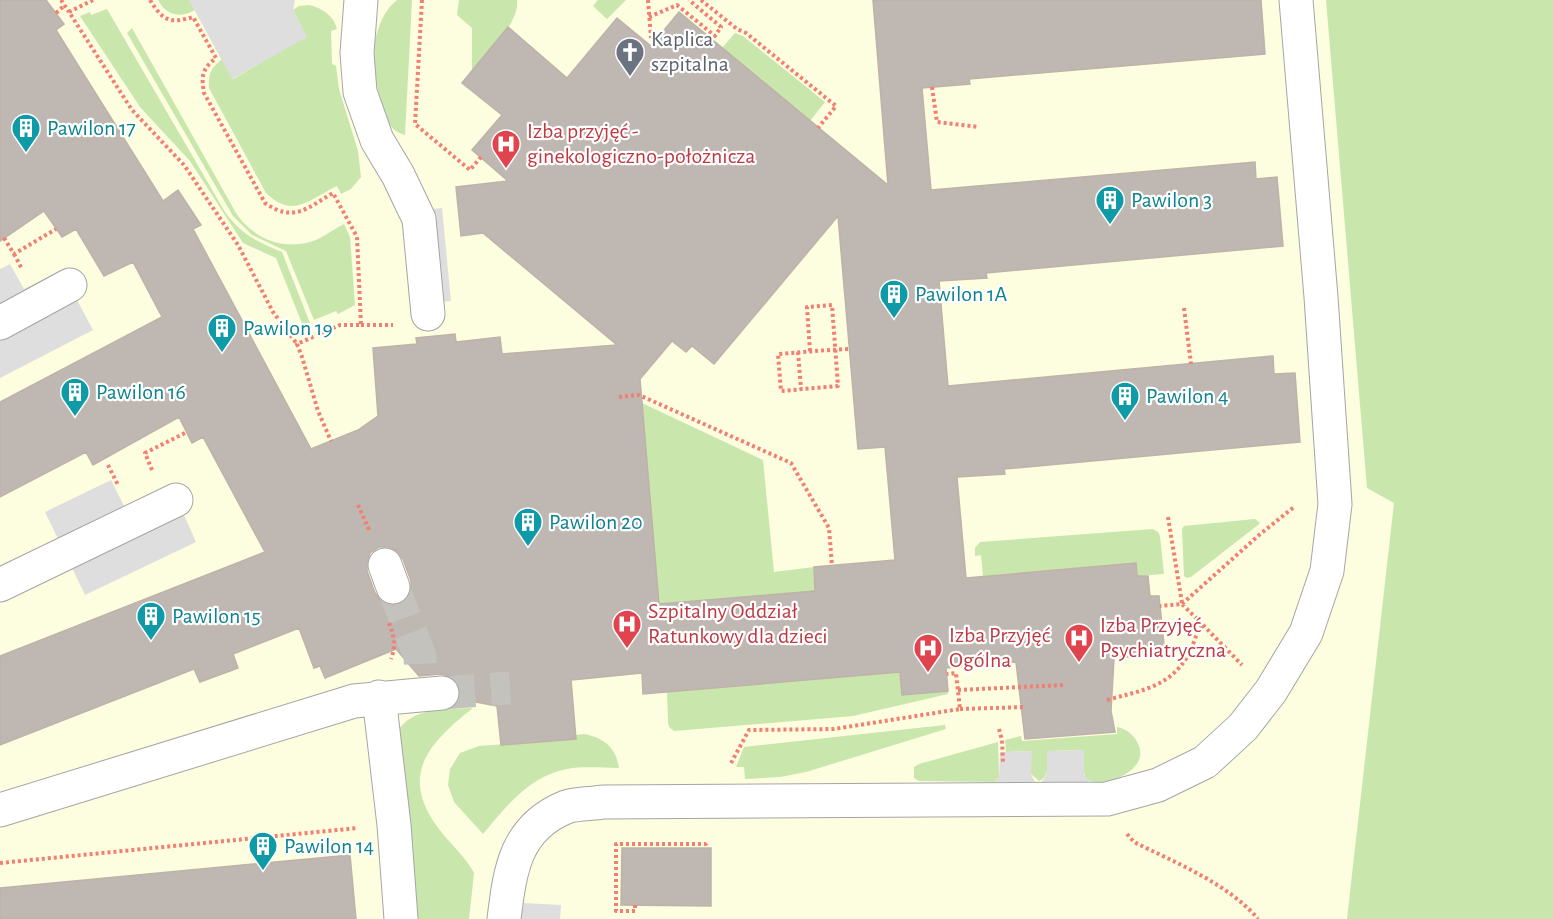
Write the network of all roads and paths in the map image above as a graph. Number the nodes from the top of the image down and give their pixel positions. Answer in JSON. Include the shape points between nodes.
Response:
{"nodes":[{"id":1,"x":61,"y":0,"type":"edge"},
{"id":2,"x":93,"y":0,"type":"edge"},
{"id":3,"x":150,"y":0,"type":"edge"},
{"id":4,"x":361,"y":0,"type":"edge"},
{"id":5,"x":422,"y":0,"type":"edge"},
{"id":6,"x":648,"y":0,"type":"edge"},
{"id":7,"x":689,"y":0,"type":"edge"},
{"id":8,"x":701,"y":0,"type":"edge"},
{"id":9,"x":1296,"y":0,"type":"edge"},
{"id":10,"x":64,"y":5,"type":"junction"},
{"id":11,"x":69,"y":12,"type":"junction"},
{"id":12,"x":56,"y":13,"type":"dead end"},
{"id":13,"x":649,"y":17,"type":"junction"},
{"id":14,"x":651,"y":38,"type":"dead end"},
{"id":15,"x":932,"y":87,"type":"dead end"},
{"id":16,"x":979,"y":127,"type":"dead end"},
{"id":17,"x":818,"y":128,"type":"dead end"},
{"id":18,"x":481,"y":157,"type":"dead end"},
{"id":19,"x":56,"y":230,"type":"dead end"},
{"id":20,"x":4,"y":238,"type":"dead end"},
{"id":21,"x":70,"y":285,"type":"dead end"},
{"id":22,"x":1184,"y":308,"type":"dead end"},
{"id":23,"x":428,"y":314,"type":"dead end"},
{"id":24,"x":0,"y":323,"type":"edge"},
{"id":25,"x":297,"y":344,"type":"junction"},
{"id":26,"x":849,"y":348,"type":"dead end"},
{"id":27,"x":835,"y":350,"type":"junction"},
{"id":28,"x":810,"y":351,"type":"junction"},
{"id":29,"x":798,"y":352,"type":"junction"},
{"id":30,"x":1191,"y":364,"type":"dead end"},
{"id":31,"x":801,"y":389,"type":"junction"},
{"id":32,"x":619,"y":397,"type":"dead end"},
{"id":33,"x":331,"y":441,"type":"dead end"},
{"id":34,"x":176,"y":500,"type":"dead end"},
{"id":35,"x":1168,"y":517,"type":"dead end"},
{"id":36,"x":1266,"y":531,"type":"dead end"},
{"id":37,"x":832,"y":566,"type":"dead end"},
{"id":38,"x":0,"y":585,"type":"edge"},
{"id":39,"x":1182,"y":604,"type":"junction"},
{"id":40,"x":1160,"y":606,"type":"dead end"},
{"id":41,"x":1203,"y":625,"type":"junction"},
{"id":42,"x":1237,"y":659,"type":"dead end"},
{"id":43,"x":1064,"y":685,"type":"dead end"},
{"id":44,"x":428,"y":688,"type":"tunnel mouth"},
{"id":45,"x":958,"y":690,"type":"dead end"},
{"id":46,"x":379,"y":697,"type":"junction"},
{"id":47,"x":1107,"y":700,"type":"dead end"},
{"id":48,"x":1026,"y":707,"type":"dead end"},
{"id":49,"x":960,"y":709,"type":"dead end"},
{"id":50,"x":999,"y":729,"type":"dead end"},
{"id":51,"x":1003,"y":752,"type":"dead end"},
{"id":52,"x":720,"y":801,"type":"junction"},
{"id":53,"x":0,"y":810,"type":"edge"},
{"id":54,"x":358,"y":828,"type":"dead end"},
{"id":55,"x":1129,"y":837,"type":"dead end"},
{"id":56,"x":0,"y":863,"type":"edge"},
{"id":57,"x":635,"y":905,"type":"dead end"},
{"id":58,"x":401,"y":919,"type":"edge"},
{"id":59,"x":504,"y":919,"type":"edge"},
{"id":60,"x":1258,"y":919,"type":"edge"}],
"edges":[{"from":1,"to":10,"type":"path"},
{"from":2,"to":11,"type":"path"},
{"from":3,"to":25,"type":"path","via":[[165,18],[175,22],[193,18],[207,40],[216,58],[201,77],[204,93],[265,203],[283,213],[298,213],[333,193],[357,237],[361,325],[340,325]]},
{"from":4,"to":23,"type":"street","via":[[357,53],[360,92],[377,140],[419,219]]},
{"from":5,"to":18,"type":"path","via":[[415,124],[470,170]]},
{"from":6,"to":13,"type":"path"},
{"from":7,"to":13,"type":"path","via":[[721,27],[715,36],[677,5]]},
{"from":8,"to":17,"type":"path","via":[[836,106]]},
{"from":9,"to":52,"type":"street","via":[[1335,504],[1327,571],[1306,633],[1271,690],[1243,727],[1205,762],[1158,785],[1107,799]]},
{"from":10,"to":11,"type":"path"},
{"from":10,"to":12,"type":"path"},
{"from":11,"to":25,"type":"path","via":[[132,110],[184,165],[217,213],[273,312]]},
{"from":13,"to":14,"type":"path"},
{"from":15,"to":16,"type":"path","via":[[936,122]]},
{"from":19,"to":20,"type":"path","via":[[14,254]]},
{"from":21,"to":24,"type":"street"},
{"from":22,"to":30,"type":"path"},
{"from":25,"to":33,"type":"path"},
{"from":26,"to":27,"type":"path"},
{"from":27,"to":28,"type":"path"},
{"from":27,"to":28,"type":"path","via":[[832,305],[807,307]]},
{"from":27,"to":31,"type":"path","via":[[838,386]]},
{"from":28,"to":29,"type":"path"},
{"from":29,"to":31,"type":"path"},
{"from":29,"to":31,"type":"path","via":[[778,354],[781,391]]},
{"from":32,"to":37,"type":"path","via":[[639,395],[792,463],[829,528]]},
{"from":34,"to":38,"type":"street"},
{"from":35,"to":39,"type":"path"},
{"from":36,"to":39,"type":"path"},
{"from":39,"to":40,"type":"path"},
{"from":39,"to":41,"type":"path"},
{"from":41,"to":42,"type":"path"},
{"from":41,"to":47,"type":"path","via":[[1190,652],[1170,678]]},
{"from":43,"to":45,"type":"path"},
{"from":44,"to":46,"type":"street"},
{"from":46,"to":53,"type":"street","via":[[354,700]]},
{"from":46,"to":58,"type":"street"},
{"from":48,"to":49,"type":"path"},
{"from":50,"to":51,"type":"path"},
{"from":52,"to":57,"type":"path","via":[[720,821],[706,844],[616,844],[616,912],[635,911]]},
{"from":52,"to":59,"type":"street","via":[[567,806],[536,825],[523,843],[512,865]]},
{"from":54,"to":56,"type":"path"},
{"from":55,"to":60,"type":"path","via":[[1218,886]]}]}
